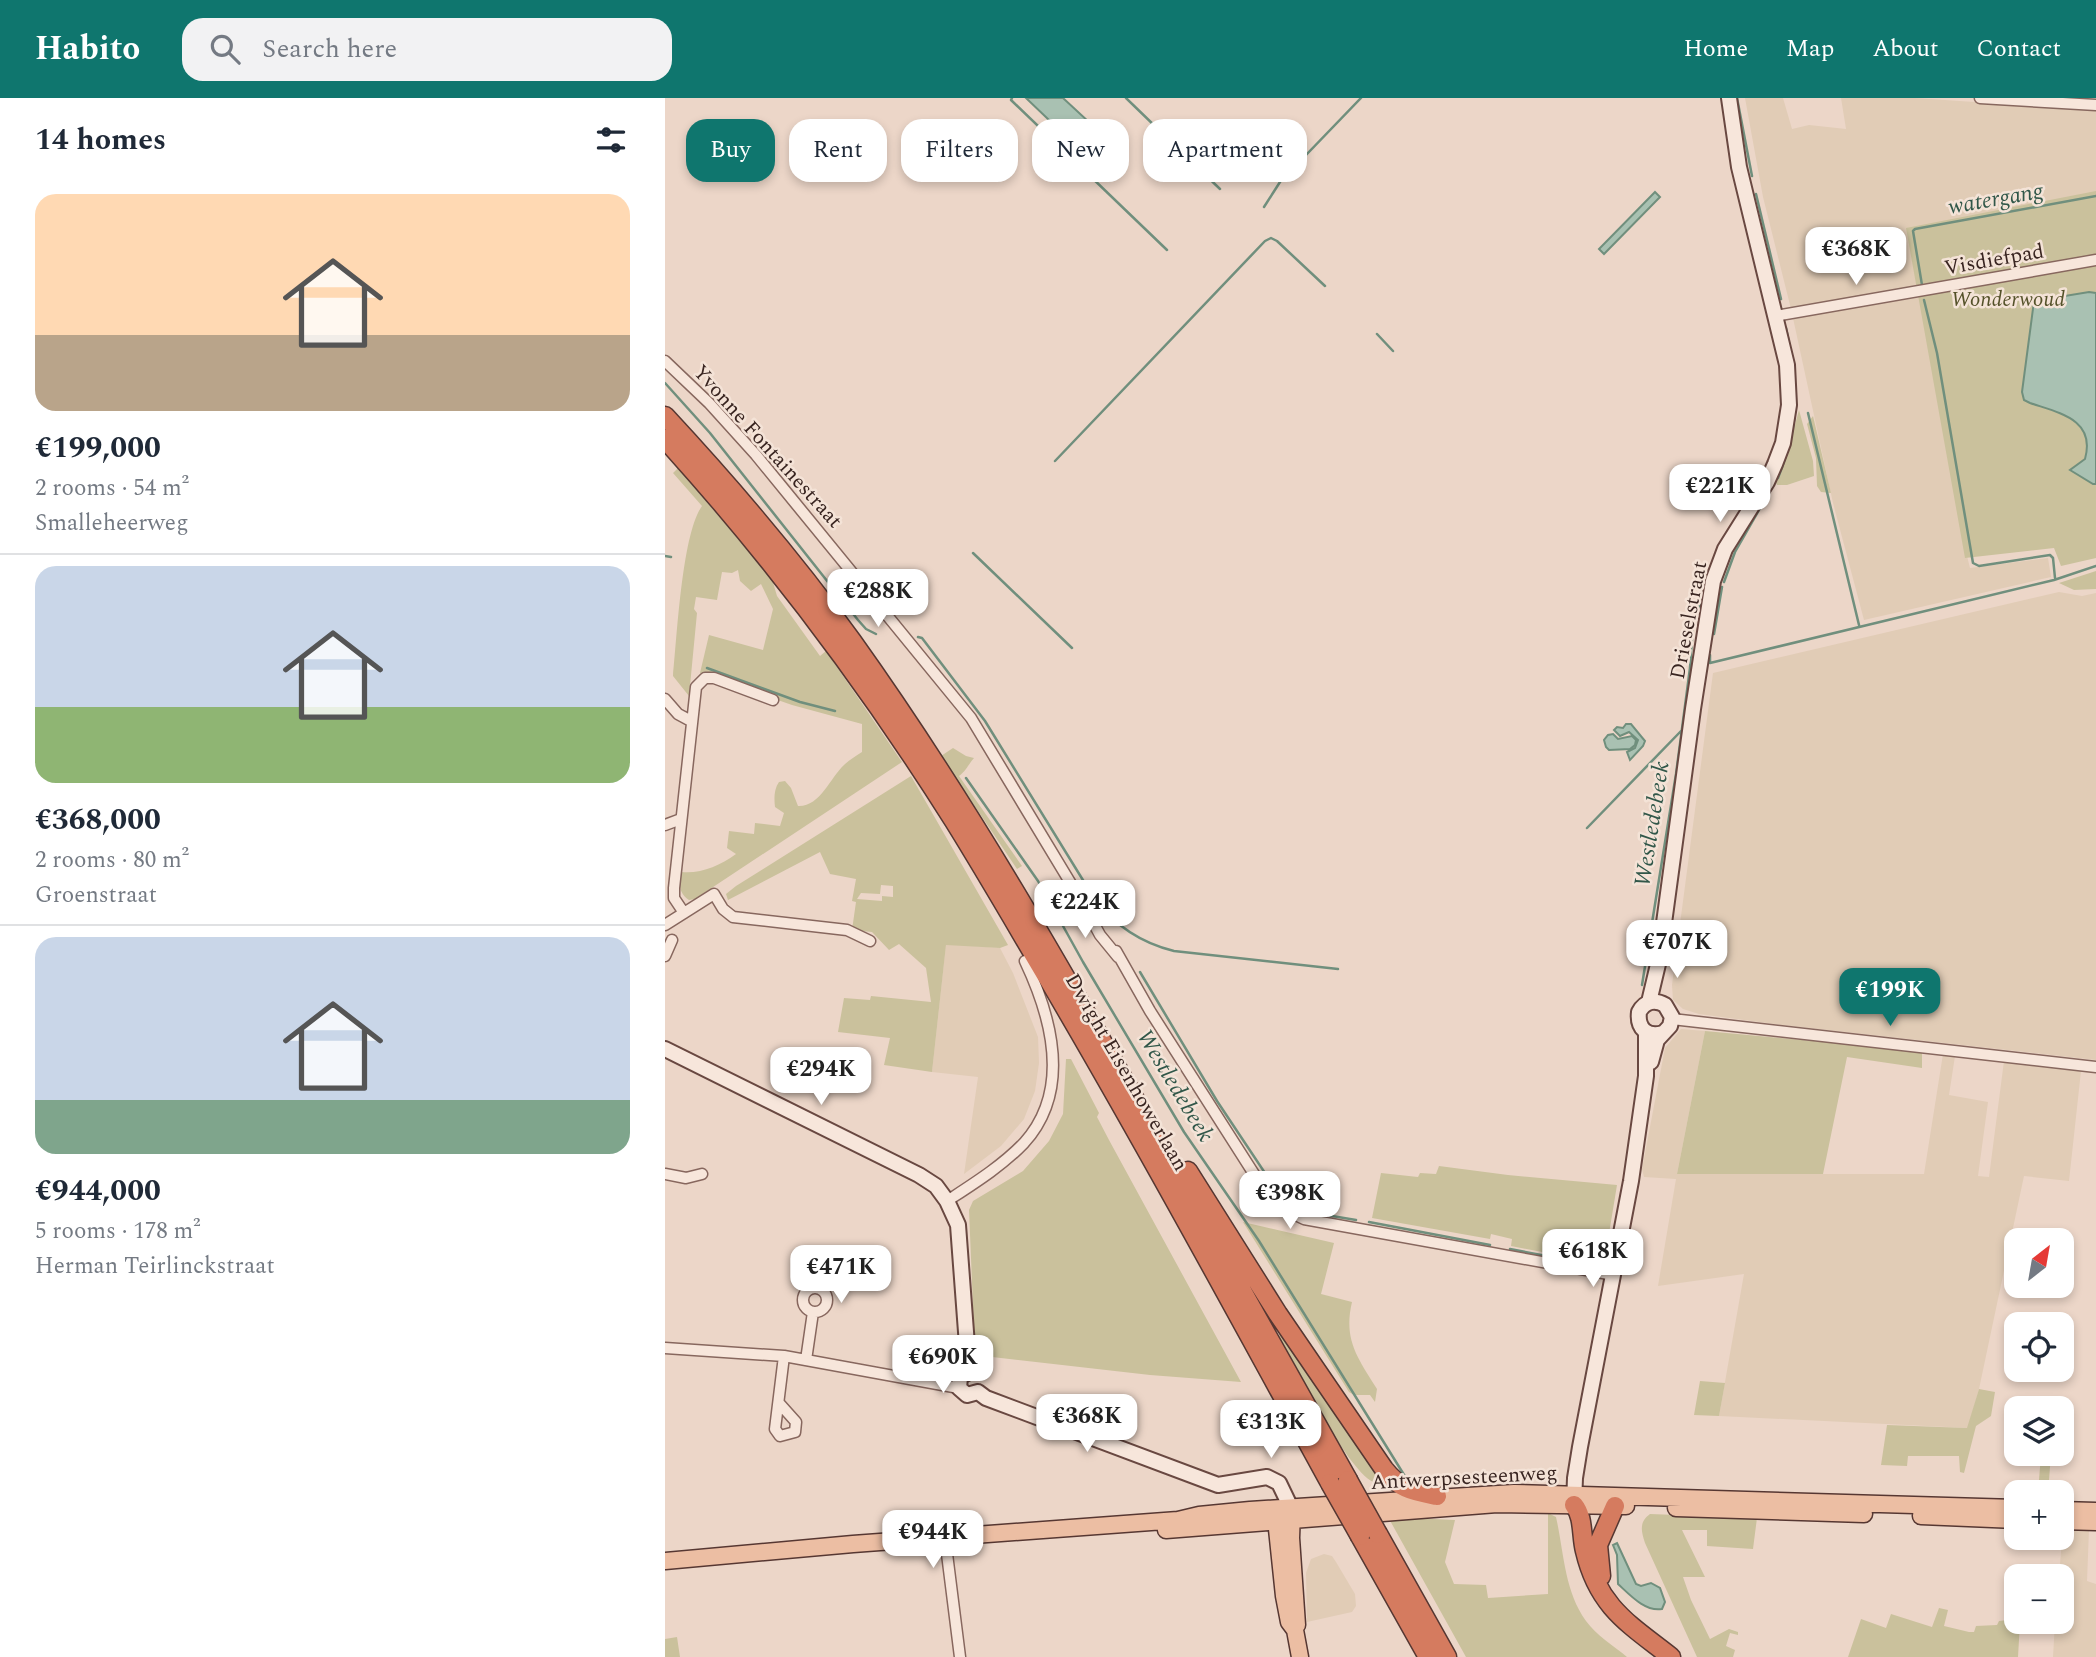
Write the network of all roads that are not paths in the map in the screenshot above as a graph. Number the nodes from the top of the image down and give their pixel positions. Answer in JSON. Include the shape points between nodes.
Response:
{"nodes":[{"id":1,"x":1729,"y":98,"type":"edge"},
{"id":2,"x":1980,"y":98,"type":"edge"},
{"id":3,"x":2096,"y":105,"type":"edge"},
{"id":4,"x":2096,"y":260,"type":"edge"},
{"id":5,"x":1775,"y":316,"type":"junction"},
{"id":6,"x":665,"y":361,"type":"edge"},
{"id":7,"x":665,"y":415,"type":"edge"},
{"id":8,"x":665,"y":439,"type":"edge"},
{"id":9,"x":665,"y":699,"type":"edge"},
{"id":10,"x":773,"y":700,"type":"dead end"},
{"id":11,"x":691,"y":721,"type":"junction"},
{"id":12,"x":681,"y":819,"type":"junction"},
{"id":13,"x":665,"y":825,"type":"edge"},
{"id":14,"x":684,"y":913,"type":"junction"},
{"id":15,"x":665,"y":925,"type":"edge"},
{"id":16,"x":671,"y":940,"type":"dead end"},
{"id":17,"x":870,"y":941,"type":"dead end"},
{"id":18,"x":665,"y":956,"type":"edge"},
{"id":19,"x":1659,"y":960,"type":"junction"},
{"id":20,"x":1025,"y":961,"type":"dead end"},
{"id":21,"x":1649,"y":1002,"type":"junction"},
{"id":22,"x":1665,"y":1005,"type":"junction"},
{"id":23,"x":1672,"y":1019,"type":"junction"},
{"id":24,"x":1646,"y":1032,"type":"junction"},
{"id":25,"x":1663,"y":1033,"type":"junction"},
{"id":26,"x":665,"y":1049,"type":"edge"},
{"id":27,"x":2096,"y":1067,"type":"edge"},
{"id":28,"x":1121,"y":1073,"type":"junction"},
{"id":29,"x":1646,"y":1076,"type":"junction"},
{"id":30,"x":665,"y":1174,"type":"edge"},
{"id":31,"x":702,"y":1174,"type":"dead end"},
{"id":32,"x":947,"y":1201,"type":"junction"},
{"id":33,"x":1614,"y":1275,"type":"junction"},
{"id":34,"x":813,"y":1312,"type":"dead end"},
{"id":35,"x":665,"y":1348,"type":"edge"},
{"id":36,"x":784,"y":1356,"type":"junction"},
{"id":37,"x":806,"y":1360,"type":"junction"},
{"id":38,"x":969,"y":1372,"type":"junction"},
{"id":39,"x":959,"y":1388,"type":"junction"},
{"id":40,"x":978,"y":1392,"type":"junction"},
{"id":41,"x":779,"y":1403,"type":"dead end"},
{"id":42,"x":1437,"y":1496,"type":"junction"},
{"id":43,"x":1574,"y":1499,"type":"junction"},
{"id":44,"x":1762,"y":1505,"type":"junction"},
{"id":45,"x":1615,"y":1506,"type":"junction"},
{"id":46,"x":2004,"y":1508,"type":"edge"},
{"id":47,"x":2074,"y":1510,"type":"edge"},
{"id":48,"x":1937,"y":1511,"type":"junction"},
{"id":49,"x":2096,"y":1511,"type":"edge"},
{"id":50,"x":1285,"y":1514,"type":"junction"},
{"id":51,"x":2004,"y":1519,"type":"edge"},
{"id":52,"x":2074,"y":1521,"type":"edge"},
{"id":53,"x":2096,"y":1522,"type":"edge"},
{"id":54,"x":1369,"y":1535,"type":"junction"},
{"id":55,"x":945,"y":1542,"type":"junction"},
{"id":56,"x":665,"y":1561,"type":"edge"},
{"id":57,"x":665,"y":1569,"type":"edge"},
{"id":58,"x":1615,"y":1611,"type":"junction"},
{"id":59,"x":1406,"y":1616,"type":"junction"},
{"id":60,"x":960,"y":1657,"type":"edge"},
{"id":61,"x":1300,"y":1657,"type":"edge"},
{"id":62,"x":1419,"y":1657,"type":"edge"},
{"id":63,"x":1428,"y":1657,"type":"edge"},
{"id":64,"x":1447,"y":1657,"type":"edge"},
{"id":65,"x":1653,"y":1657,"type":"edge"},
{"id":66,"x":1671,"y":1657,"type":"edge"}],
"edges":[{"from":1,"to":5,"type":"street","name":"Drieselstraat","via":[[1739,167]]},
{"from":2,"to":3,"type":"street"},
{"from":4,"to":5,"type":"street","name":"Visdiefpad"},
{"from":5,"to":19,"type":"street","name":"Drieselstraat","via":[[1787,365],[1787,425],[1767,482],[1725,549],[1713,582]]},
{"from":6,"to":33,"type":"street","name":"Yvonne Fontainestraat","via":[[756,455],[971,718],[1261,1185],[1283,1209],[1304,1219]]},
{"from":7,"to":28,"type":"highway","name":"Dwight Eisenhowerlaan","via":[[787,556],[851,640],[950,785]]},
{"from":8,"to":54,"type":"highway","name":"Dwight Eisenhowerlaan","bridge":true,"via":[[807,608],[953,820],[1119,1099],[1330,1483]]},
{"from":9,"to":11,"type":"street"},
{"from":10,"to":11,"type":"street","via":[[705,678],[696,687]]},
{"from":11,"to":12,"type":"street"},
{"from":12,"to":13,"type":"street"},
{"from":12,"to":14,"type":"street","via":[[674,898]]},
{"from":14,"to":15,"type":"street"},
{"from":14,"to":17,"type":"street","via":[[713,894],[733,916],[847,930]]},
{"from":16,"to":18,"type":"street"},
{"from":19,"to":21,"type":"street","name":"Drieselstraat"},
{"from":19,"to":22,"type":"street","name":"Drieselstraat"},
{"from":20,"to":32,"type":"street","via":[[1041,995],[1052,1040],[1053,1076],[1046,1107],[1024,1143]]},
{"from":21,"to":22,"type":"street"},
{"from":21,"to":24,"type":"street","name":"Drieselstraat","via":[[1638,1017]]},
{"from":22,"to":23,"type":"street","name":"Drieselstraat"},
{"from":23,"to":25,"type":"street","name":"Drieselstraat"},
{"from":23,"to":27,"type":"street"},
{"from":24,"to":25,"type":"street"},
{"from":24,"to":29,"type":"street","name":"Drieselstraat"},
{"from":25,"to":29,"type":"street","name":"Drieselstraat"},
{"from":26,"to":32,"type":"street","via":[[919,1175],[936,1186]]},
{"from":28,"to":42,"type":"highway","via":[[1384,1469],[1411,1492]]},
{"from":28,"to":54,"type":"highway","name":"Dwight Eisenhowerlaan","bridge":true,"via":[[1338,1461]]},
{"from":29,"to":33,"type":"street","name":"Drieselstraat"},
{"from":30,"to":31,"type":"street","via":[[686,1178]]},
{"from":32,"to":38,"type":"street","via":[[958,1225]]},
{"from":33,"to":43,"type":"street","name":"Drieselstraat"},
{"from":34,"to":37,"type":"street"},
{"from":35,"to":36,"type":"street"},
{"from":36,"to":37,"type":"street"},
{"from":36,"to":41,"type":"street"},
{"from":37,"to":39,"type":"street"},
{"from":38,"to":39,"type":"street","via":[[960,1377]]},
{"from":38,"to":40,"type":"street","via":[[981,1380]]},
{"from":39,"to":40,"type":"street","via":[[967,1395]]},
{"from":40,"to":50,"type":"street","via":[[1218,1485],[1267,1477],[1279,1483]]},
{"from":42,"to":43,"type":"main road","name":"Antwerpsesteenweg","via":[[1514,1493]]},
{"from":42,"to":50,"type":"main road","name":"Antwerpsesteenweg"},
{"from":43,"to":44,"type":"main road","name":"Antwerpsesteenweg"},
{"from":43,"to":45,"type":"main road","name":"Antwerpsesteenweg"},
{"from":43,"to":50,"type":"main road","name":"Antwerpsesteenweg"},
{"from":43,"to":58,"type":"highway","via":[[1593,1580]]},
{"from":43,"to":65,"type":"highway","via":[[1571,1510],[1578,1565],[1591,1596],[1607,1618]]},
{"from":44,"to":45,"type":"main road","name":"Antwerpsesteenweg"},
{"from":44,"to":48,"type":"main road","name":"Antwerpsesteenweg"},
{"from":45,"to":58,"type":"highway","via":[[1600,1538],[1598,1558]]},
{"from":46,"to":48,"type":"main road","name":"Antwerpsesteenweg"},
{"from":47,"to":49,"type":"main road"},
{"from":48,"to":51,"type":"main road","name":"Antwerpsesteenweg"},
{"from":50,"to":55,"type":"main road","name":"Antwerpsesteenweg","via":[[1199,1515]]},
{"from":50,"to":61,"type":"main road"},
{"from":52,"to":53,"type":"main road"},
{"from":54,"to":59,"type":"highway","name":"Dwight Eisenhowerlaan"},
{"from":54,"to":64,"type":"highway","name":"Dwight Eisenhowerlaan"},
{"from":55,"to":56,"type":"main road","name":"Antwerpsesteenweg"},
{"from":55,"to":57,"type":"main road","name":"Antwerpsesteenweg"},
{"from":55,"to":60,"type":"street"},
{"from":58,"to":66,"type":"highway"},
{"from":59,"to":62,"type":"highway"},
{"from":59,"to":63,"type":"highway","name":"Dwight Eisenhowerlaan"}]}
